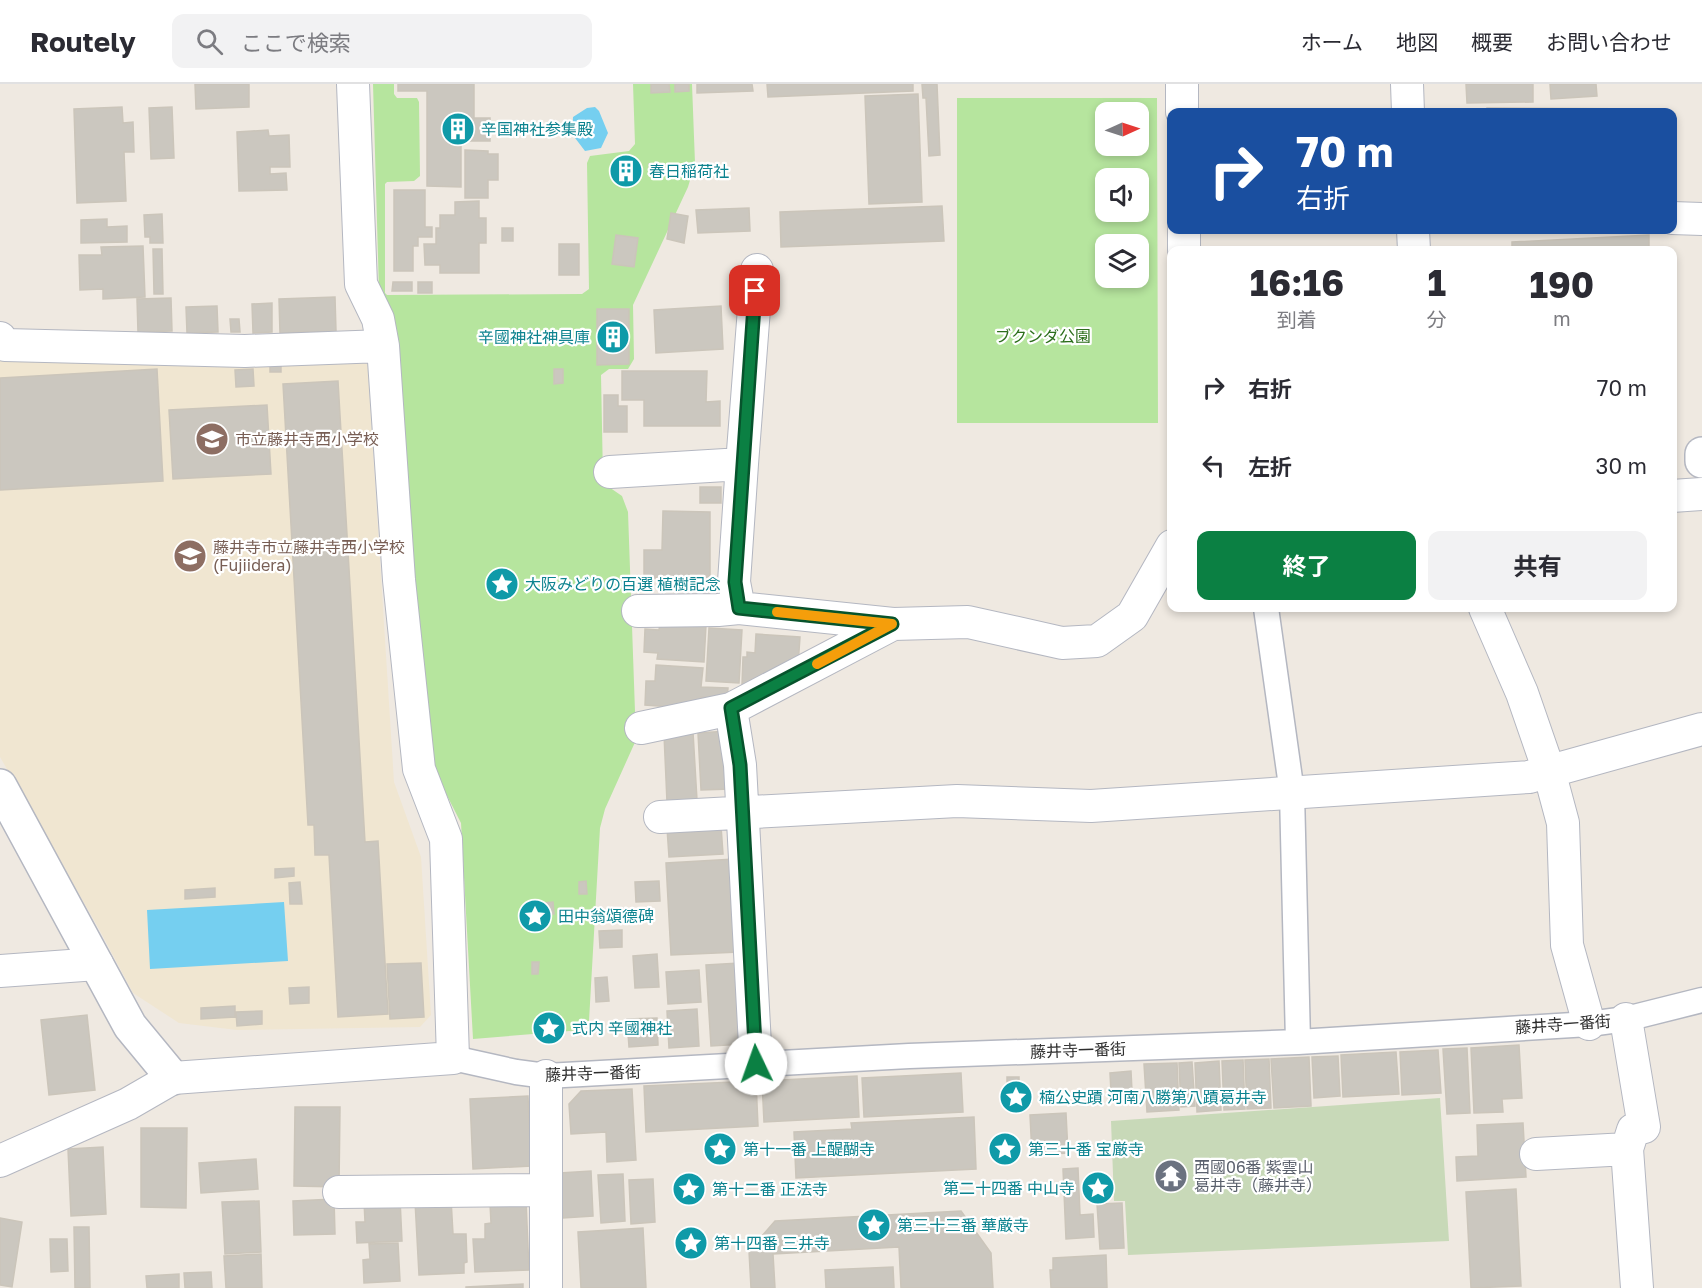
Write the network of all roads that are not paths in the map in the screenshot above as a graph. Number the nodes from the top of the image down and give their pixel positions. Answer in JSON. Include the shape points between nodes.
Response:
{"nodes":[{"id":1,"x":353,"y":84,"type":"edge"},
{"id":2,"x":1182,"y":84,"type":"edge"},
{"id":3,"x":1407,"y":84,"type":"edge"},
{"id":4,"x":1182,"y":108,"type":"edge"},
{"id":5,"x":1408,"y":108,"type":"edge"},
{"id":6,"x":1677,"y":218,"type":"edge"},
{"id":7,"x":1702,"y":219,"type":"edge"},
{"id":8,"x":757,"y":270,"type":"dead end"},
{"id":9,"x":0,"y":338,"type":"edge"},
{"id":10,"x":383,"y":346,"type":"junction"},
{"id":11,"x":1702,"y":454,"type":"edge"},
{"id":12,"x":1702,"y":460,"type":"edge"},
{"id":13,"x":742,"y":464,"type":"junction"},
{"id":14,"x":610,"y":472,"type":"dead end"},
{"id":15,"x":1702,"y":494,"type":"edge"},
{"id":16,"x":1677,"y":496,"type":"edge"},
{"id":17,"x":1167,"y":555,"type":"edge"},
{"id":18,"x":739,"y":608,"type":"junction"},
{"id":19,"x":638,"y":611,"type":"dead end"},
{"id":20,"x":1267,"y":612,"type":"edge"},
{"id":21,"x":1487,"y":612,"type":"edge"},
{"id":22,"x":892,"y":624,"type":"junction"},
{"id":23,"x":731,"y":708,"type":"junction"},
{"id":24,"x":641,"y":728,"type":"dead end"},
{"id":25,"x":1702,"y":729,"type":"edge"},
{"id":26,"x":1549,"y":771,"type":"junction"},
{"id":27,"x":0,"y":786,"type":"edge"},
{"id":28,"x":1292,"y":793,"type":"junction"},
{"id":29,"x":742,"y":812,"type":"junction"},
{"id":30,"x":660,"y":817,"type":"dead end"},
{"id":31,"x":97,"y":964,"type":"junction"},
{"id":32,"x":0,"y":971,"type":"edge"},
{"id":33,"x":1702,"y":1000,"type":"edge"},
{"id":34,"x":1626,"y":1019,"type":"junction"},
{"id":35,"x":1589,"y":1023,"type":"junction"},
{"id":36,"x":1298,"y":1042,"type":"junction"},
{"id":37,"x":453,"y":1058,"type":"junction"},
{"id":38,"x":756,"y":1064,"type":"junction"},
{"id":39,"x":546,"y":1076,"type":"junction"},
{"id":40,"x":173,"y":1078,"type":"junction"},
{"id":41,"x":1627,"y":1149,"type":"junction"},
{"id":42,"x":1536,"y":1154,"type":"dead end"},
{"id":43,"x":0,"y":1161,"type":"edge"},
{"id":44,"x":545,"y":1190,"type":"junction"},
{"id":45,"x":339,"y":1192,"type":"dead end"},
{"id":46,"x":546,"y":1288,"type":"edge"},
{"id":47,"x":1637,"y":1288,"type":"edge"}],
"edges":[{"from":1,"to":10,"type":"street","via":[[361,284],[378,319]]},
{"from":2,"to":4,"type":"street"},
{"from":3,"to":5,"type":"street"},
{"from":6,"to":7,"type":"street"},
{"from":8,"to":13,"type":"street"},
{"from":9,"to":10,"type":"street","via":[[5,345],[245,351]]},
{"from":10,"to":37,"type":"street","via":[[399,580],[419,769],[446,839]]},
{"from":11,"to":12,"type":"street"},
{"from":13,"to":14,"type":"street"},
{"from":13,"to":18,"type":"street","via":[[735,582]]},
{"from":15,"to":16,"type":"street"},
{"from":17,"to":22,"type":"street","via":[[1132,616],[1097,641],[1062,643],[968,622]]},
{"from":18,"to":19,"type":"street"},
{"from":18,"to":22,"type":"street"},
{"from":20,"to":28,"type":"street"},
{"from":21,"to":26,"type":"street","via":[[1522,693]]},
{"from":22,"to":23,"type":"street"},
{"from":23,"to":24,"type":"street"},
{"from":23,"to":29,"type":"street"},
{"from":25,"to":26,"type":"street"},
{"from":26,"to":28,"type":"street","via":[[1529,777]]},
{"from":26,"to":35,"type":"street","via":[[1563,823],[1567,945]]},
{"from":27,"to":31,"type":"street"},
{"from":28,"to":29,"type":"street","via":[[1091,806],[957,801]]},
{"from":28,"to":36,"type":"street"},
{"from":29,"to":30,"type":"street"},
{"from":29,"to":38,"type":"street"},
{"from":31,"to":32,"type":"street"},
{"from":31,"to":40,"type":"street","via":[[130,1026]]},
{"from":33,"to":34,"type":"street","name":"藤井寺一番街"},
{"from":34,"to":35,"type":"street","name":"藤井寺一番街"},
{"from":34,"to":41,"type":"street","via":[[1644,1127],[1634,1130]]},
{"from":35,"to":36,"type":"street","name":"藤井寺一番街"},
{"from":36,"to":38,"type":"street","name":"藤井寺一番街"},
{"from":37,"to":39,"type":"street","name":"藤井寺一番街"},
{"from":37,"to":40,"type":"street"},
{"from":38,"to":39,"type":"street","name":"藤井寺一番街"},
{"from":39,"to":44,"type":"street"},
{"from":40,"to":43,"type":"street","via":[[128,1104]]},
{"from":41,"to":42,"type":"street"},
{"from":41,"to":47,"type":"street"},
{"from":44,"to":45,"type":"street"},
{"from":44,"to":46,"type":"street"}]}
